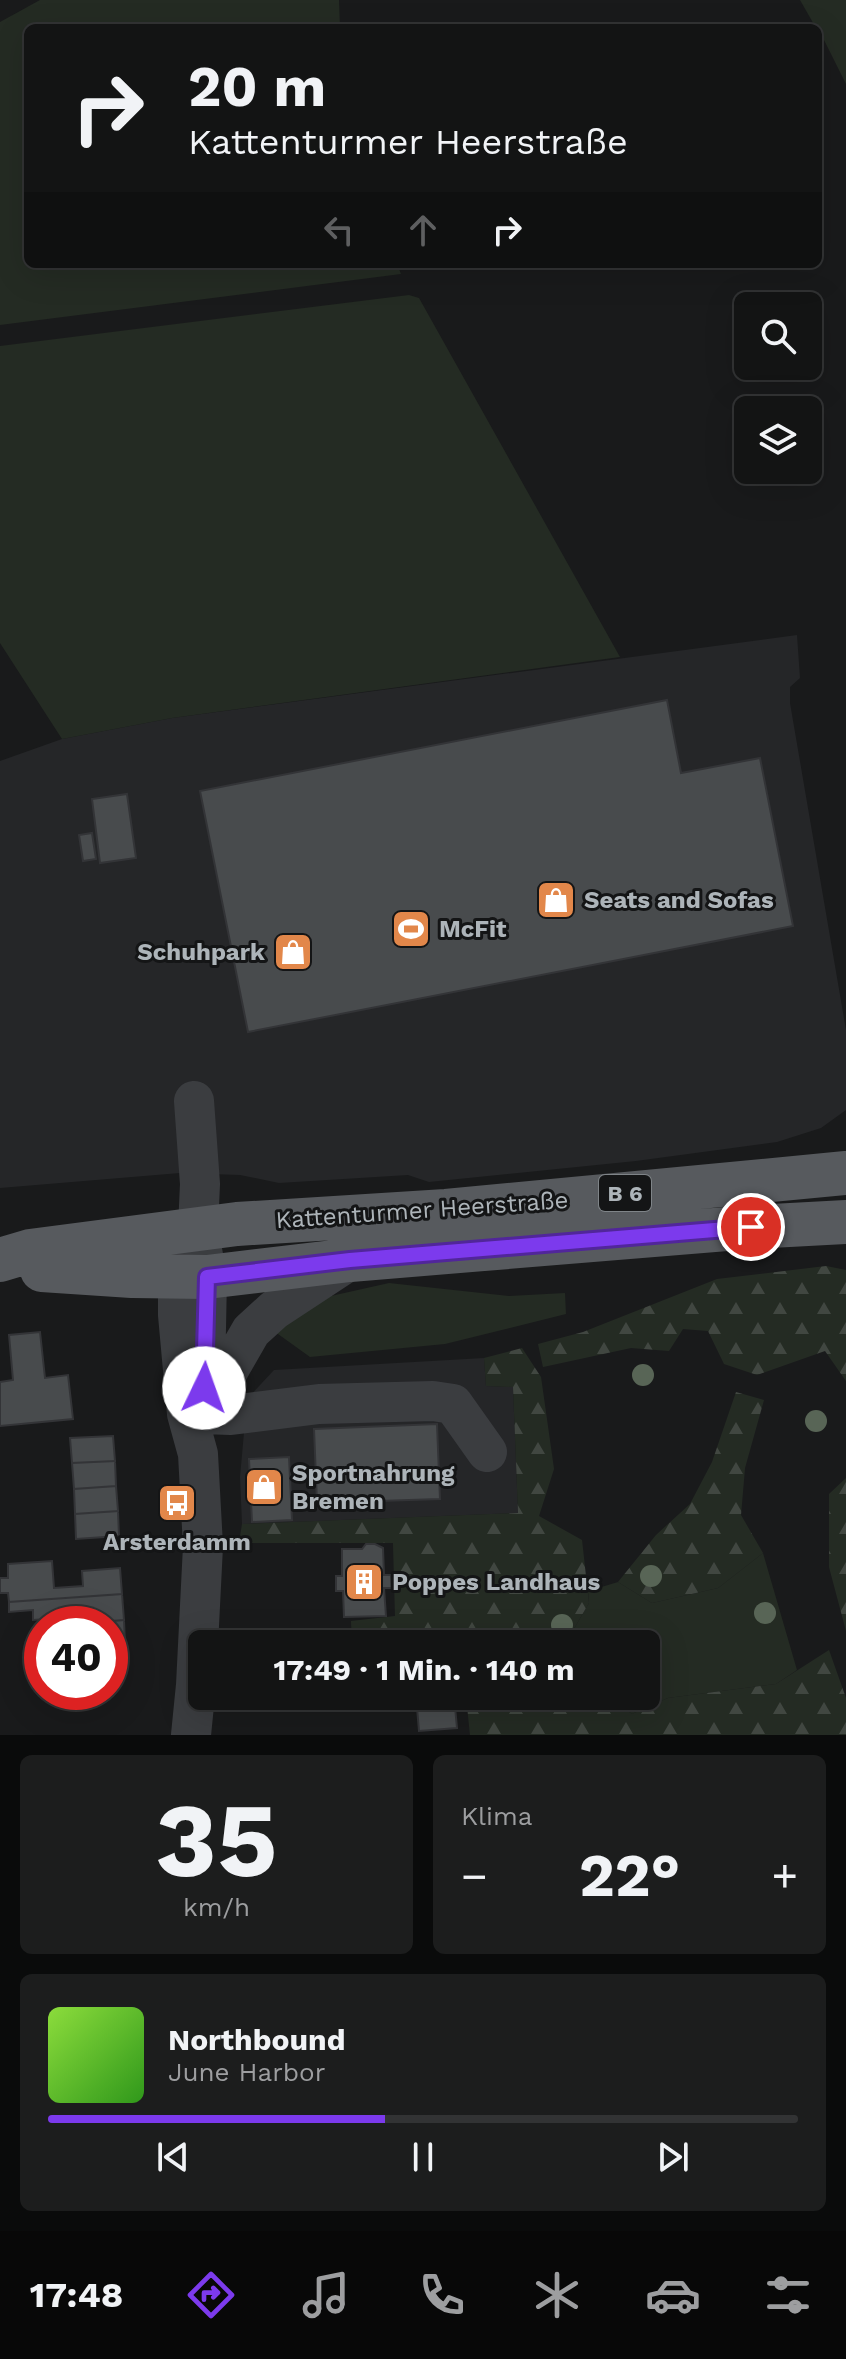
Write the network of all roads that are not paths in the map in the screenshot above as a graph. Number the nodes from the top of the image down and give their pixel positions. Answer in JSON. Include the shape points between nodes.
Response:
{"nodes":[{"id":1,"x":194,"y":1101,"type":"dead end"},
{"id":2,"x":846,"y":1152,"type":"edge"},
{"id":3,"x":825,"y":1174,"type":"edge"},
{"id":4,"x":846,"y":1222,"type":"edge"},
{"id":5,"x":198,"y":1228,"type":"junction"},
{"id":6,"x":0,"y":1260,"type":"edge"},
{"id":7,"x":350,"y":1260,"type":"junction"},
{"id":8,"x":0,"y":1266,"type":"edge"},
{"id":9,"x":192,"y":1277,"type":"junction"},
{"id":10,"x":203,"y":1414,"type":"junction"},
{"id":11,"x":487,"y":1452,"type":"dead end"},
{"id":12,"x":198,"y":1454,"type":"junction"},
{"id":13,"x":191,"y":1735,"type":"edge"}],
"edges":[{"from":1,"to":5,"type":"street"},
{"from":2,"to":3,"type":"main road","number":"B 6"},
{"from":3,"to":5,"type":"main road","name":"Kattenturmer Heerstraße","number":"B 6","via":[[446,1211]]},
{"from":4,"to":7,"type":"main road","name":"Kattenturmer Heerstraße","number":"B 6"},
{"from":5,"to":6,"type":"main road","name":"Kattenturmer Heerstraße","number":"B 6","via":[[30,1251]]},
{"from":5,"to":9,"type":"street"},
{"from":7,"to":9,"type":"main road","name":"Kattenturmer Heerstraße","number":"B 6"},
{"from":7,"to":10,"type":"street","via":[[251,1331]]},
{"from":8,"to":9,"type":"main road","name":"Kattenturmer Heerstraße","number":"B 6"},
{"from":9,"to":10,"type":"street"},
{"from":9,"to":12,"type":"street","via":[[178,1315],[187,1414]]},
{"from":10,"to":11,"type":"street","via":[[433,1401],[453,1404]]},
{"from":10,"to":12,"type":"street"},
{"from":12,"to":13,"type":"street","via":[[203,1546]]}]}
